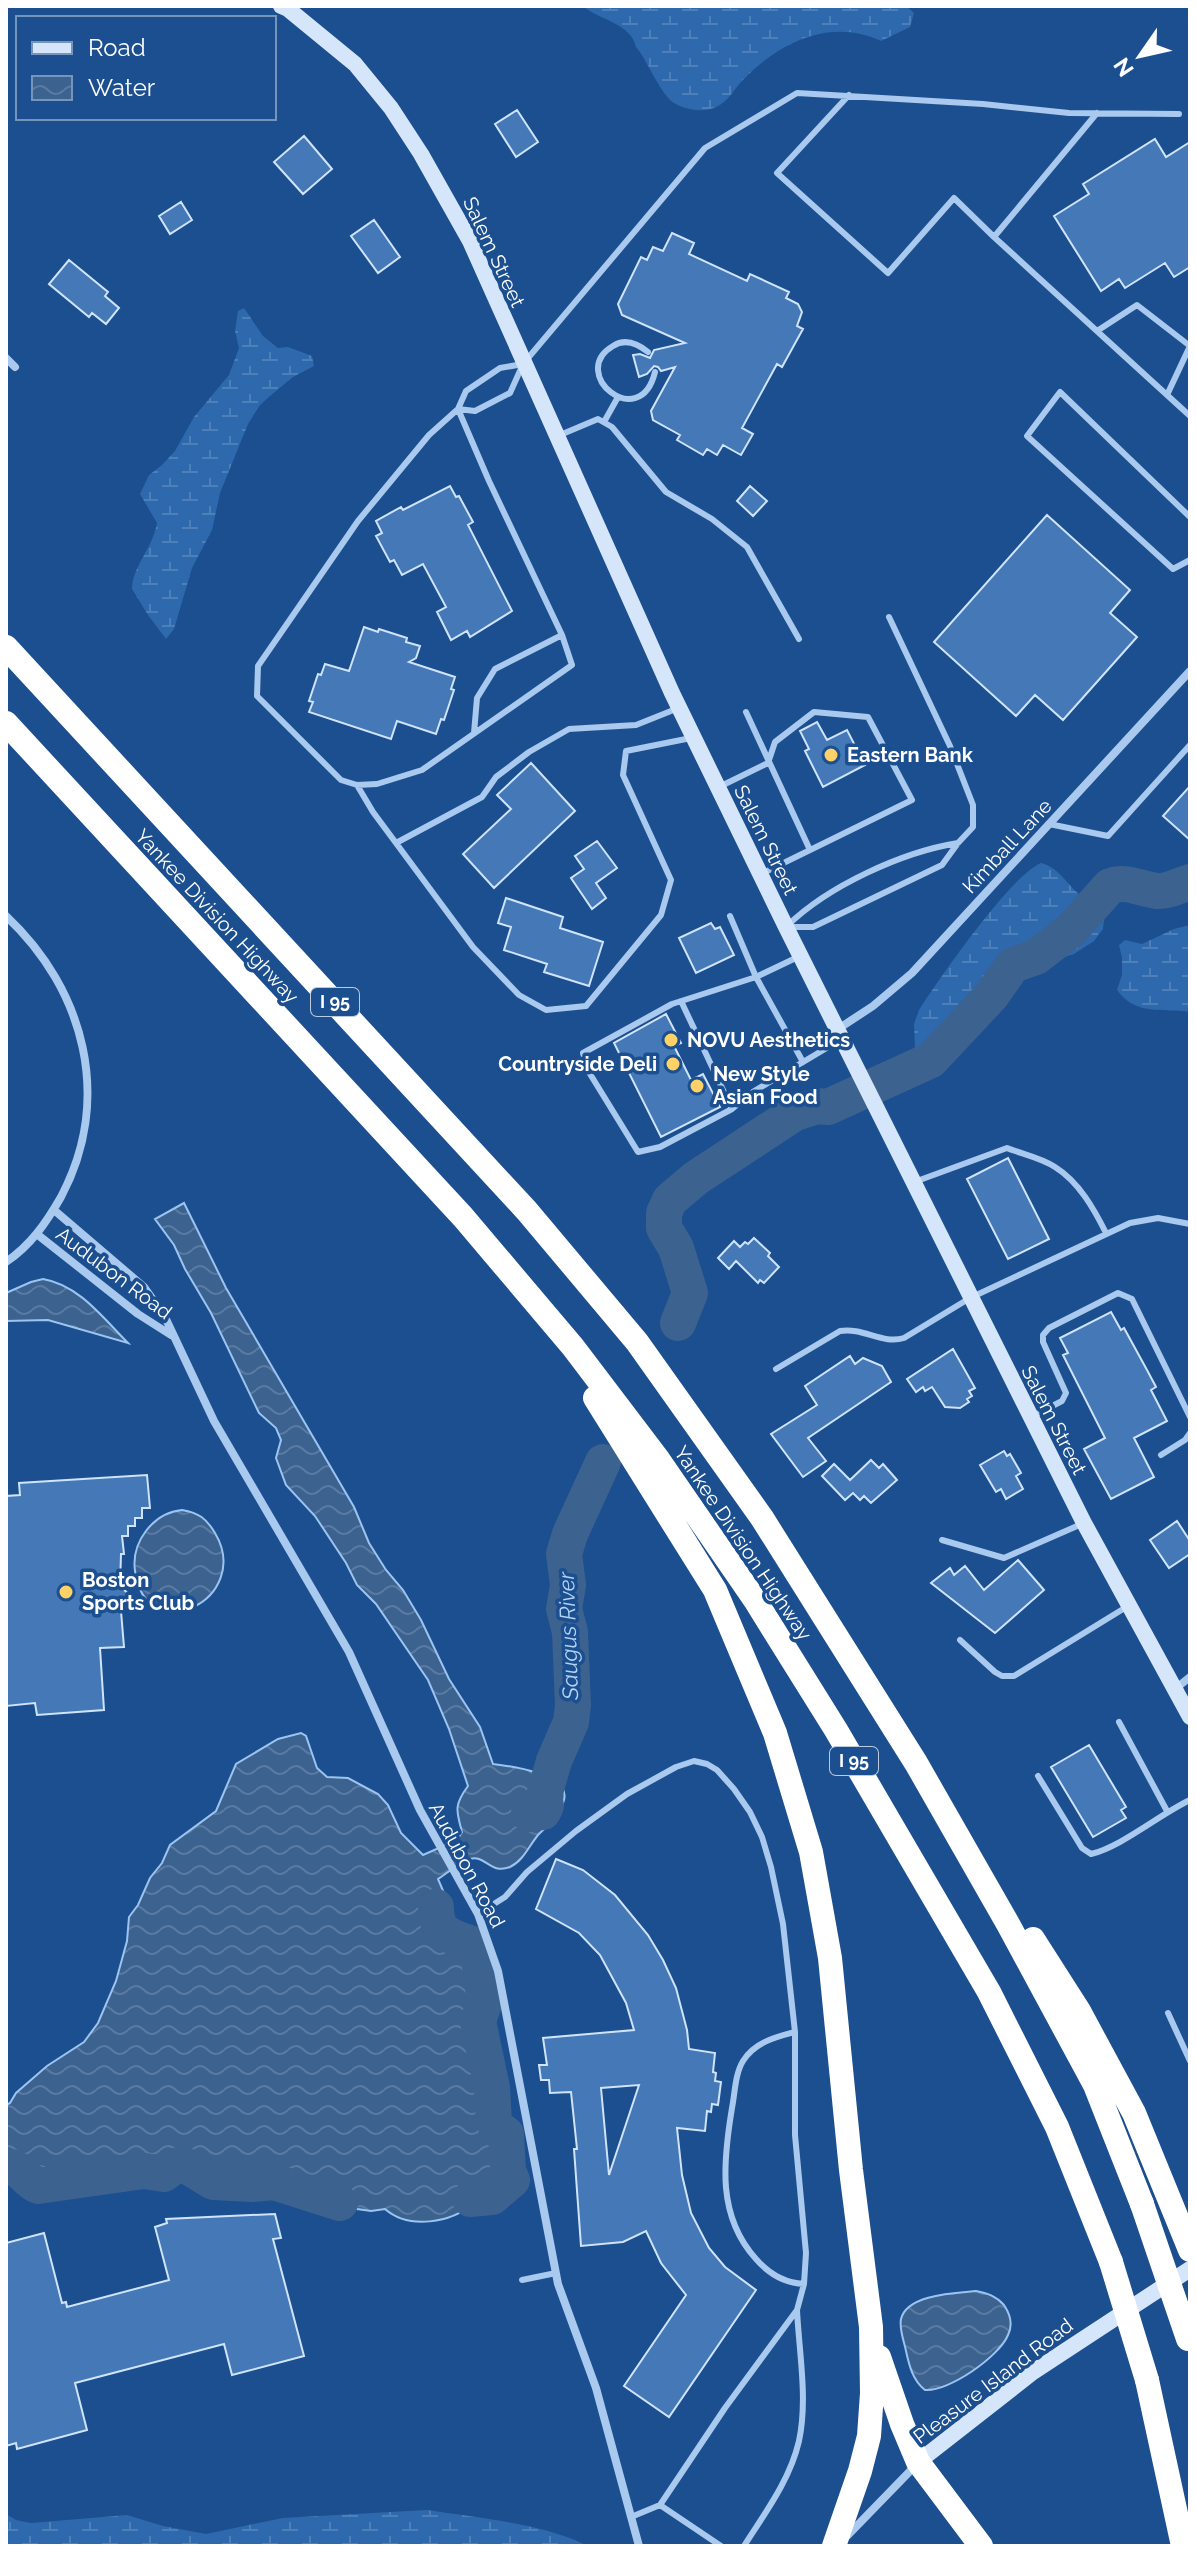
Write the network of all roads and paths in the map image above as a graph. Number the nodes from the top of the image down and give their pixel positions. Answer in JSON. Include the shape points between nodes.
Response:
{"nodes":[{"id":1,"x":286,"y":7,"type":"edge"},
{"id":2,"x":849,"y":95,"type":"junction"},
{"id":3,"x":1097,"y":113,"type":"junction"},
{"id":4,"x":1179,"y":114,"type":"dead end"},
{"id":5,"x":994,"y":237,"type":"junction"},
{"id":6,"x":1097,"y":331,"type":"junction"},
{"id":7,"x":1190,"y":346,"type":"edge"},
{"id":8,"x":648,"y":352,"type":"dead end"},
{"id":9,"x":6,"y":358,"type":"edge"},
{"id":10,"x":523,"y":364,"type":"junction"},
{"id":11,"x":15,"y":367,"type":"dead end"},
{"id":12,"x":655,"y":372,"type":"dead end"},
{"id":13,"x":1167,"y":395,"type":"junction"},
{"id":14,"x":618,"y":397,"type":"junction"},
{"id":15,"x":458,"y":409,"type":"junction"},
{"id":16,"x":1190,"y":416,"type":"edge"},
{"id":17,"x":604,"y":422,"type":"junction"},
{"id":18,"x":556,"y":436,"type":"junction"},
{"id":19,"x":1190,"y":517,"type":"edge"},
{"id":20,"x":1190,"y":560,"type":"edge"},
{"id":21,"x":889,"y":617,"type":"dead end"},
{"id":22,"x":562,"y":635,"type":"junction"},
{"id":23,"x":799,"y":639,"type":"dead end"},
{"id":24,"x":6,"y":647,"type":"edge"},
{"id":25,"x":1190,"y":671,"type":"edge"},
{"id":26,"x":680,"y":708,"type":"junction"},
{"id":27,"x":746,"y":712,"type":"dead end"},
{"id":28,"x":6,"y":723,"type":"edge"},
{"id":29,"x":474,"y":733,"type":"junction"},
{"id":30,"x":694,"y":738,"type":"junction"},
{"id":31,"x":1190,"y":745,"type":"edge"},
{"id":32,"x":768,"y":763,"type":"junction"},
{"id":33,"x":357,"y":785,"type":"junction"},
{"id":34,"x":718,"y":787,"type":"junction"},
{"id":35,"x":1049,"y":824,"type":"junction"},
{"id":36,"x":396,"y":843,"type":"junction"},
{"id":37,"x":958,"y":843,"type":"junction"},
{"id":38,"x":810,"y":850,"type":"junction"},
{"id":39,"x":761,"y":874,"type":"junction"},
{"id":40,"x":6,"y":916,"type":"edge"},
{"id":41,"x":730,"y":916,"type":"dead end"},
{"id":42,"x":786,"y":927,"type":"junction"},
{"id":43,"x":800,"y":956,"type":"junction"},
{"id":44,"x":756,"y":977,"type":"junction"},
{"id":45,"x":681,"y":1001,"type":"junction"},
{"id":46,"x":840,"y":1034,"type":"junction"},
{"id":47,"x":803,"y":1062,"type":"junction"},
{"id":48,"x":732,"y":1109,"type":"junction"},
{"id":49,"x":913,"y":1182,"type":"junction"},
{"id":50,"x":54,"y":1210,"type":"junction"},
{"id":51,"x":1190,"y":1224,"type":"edge"},
{"id":52,"x":1106,"y":1233,"type":"junction"},
{"id":53,"x":38,"y":1235,"type":"junction"},
{"id":54,"x":6,"y":1262,"type":"edge"},
{"id":55,"x":533,"y":1298,"type":"junction"},
{"id":56,"x":970,"y":1298,"type":"junction"},
{"id":57,"x":172,"y":1336,"type":"junction"},
{"id":58,"x":776,"y":1369,"type":"dead end"},
{"id":59,"x":1190,"y":1417,"type":"edge"},
{"id":60,"x":1030,"y":1418,"type":"junction"},
{"id":61,"x":1190,"y":1433,"type":"edge"},
{"id":62,"x":1161,"y":1455,"type":"dead end"},
{"id":63,"x":1084,"y":1523,"type":"junction"},
{"id":64,"x":942,"y":1540,"type":"dead end"},
{"id":65,"x":1128,"y":1606,"type":"junction"},
{"id":66,"x":960,"y":1640,"type":"dead end"},
{"id":67,"x":1190,"y":1677,"type":"edge"},
{"id":68,"x":1175,"y":1690,"type":"junction"},
{"id":69,"x":1190,"y":1717,"type":"edge"},
{"id":70,"x":1119,"y":1722,"type":"dead end"},
{"id":71,"x":916,"y":1763,"type":"junction"},
{"id":72,"x":1038,"y":1776,"type":"dead end"},
{"id":73,"x":1190,"y":1800,"type":"edge"},
{"id":74,"x":1167,"y":1811,"type":"junction"},
{"id":75,"x":478,"y":1914,"type":"junction"},
{"id":76,"x":1168,"y":2013,"type":"dead end"},
{"id":77,"x":795,"y":2032,"type":"junction"},
{"id":78,"x":1190,"y":2061,"type":"edge"},
{"id":79,"x":1190,"y":2250,"type":"edge"},
{"id":80,"x":1190,"y":2269,"type":"edge"},
{"id":81,"x":556,"y":2273,"type":"junction"},
{"id":82,"x":522,"y":2280,"type":"dead end"},
{"id":83,"x":804,"y":2284,"type":"junction"},
{"id":84,"x":797,"y":2310,"type":"junction"},
{"id":85,"x":871,"y":2327,"type":"junction"},
{"id":86,"x":1189,"y":2343,"type":"edge"},
{"id":87,"x":918,"y":2462,"type":"junction"},
{"id":88,"x":660,"y":2505,"type":"junction"},
{"id":89,"x":631,"y":2517,"type":"junction"},
{"id":90,"x":639,"y":2546,"type":"edge"},
{"id":91,"x":721,"y":2546,"type":"edge"},
{"id":92,"x":744,"y":2546,"type":"edge"},
{"id":93,"x":836,"y":2546,"type":"edge"},
{"id":94,"x":981,"y":2546,"type":"edge"},
{"id":95,"x":1183,"y":2546,"type":"edge"}],
"edges":[{"from":1,"to":10,"type":"main road","name":"Salem Street","via":[[355,64],[399,119],[470,241]]},
{"from":2,"to":3,"type":"lane"},
{"from":2,"to":5,"type":"lane","via":[[777,173],[888,273],[954,198]]},
{"from":2,"to":10,"type":"lane","via":[[797,93],[705,148]]},
{"from":3,"to":4,"type":"lane"},
{"from":3,"to":5,"type":"lane"},
{"from":5,"to":6,"type":"lane"},
{"from":6,"to":7,"type":"lane","via":[[1137,305]]},
{"from":6,"to":13,"type":"lane"},
{"from":7,"to":13,"type":"lane"},
{"from":8,"to":14,"type":"lane","via":[[630,342],[604,353],[600,381]]},
{"from":9,"to":11,"type":"street"},
{"from":10,"to":15,"type":"lane","via":[[500,368],[466,391]]},
{"from":10,"to":15,"type":"lane","via":[[510,393],[475,411]]},
{"from":10,"to":18,"type":"main road","name":"Salem Street"},
{"from":12,"to":14,"type":"lane","via":[[639,396]]},
{"from":13,"to":16,"type":"lane"},
{"from":14,"to":17,"type":"lane"},
{"from":15,"to":22,"type":"lane"},
{"from":15,"to":33,"type":"lane","via":[[429,435],[358,521],[258,666],[257,696],[341,780]]},
{"from":17,"to":18,"type":"lane","via":[[598,419]]},
{"from":17,"to":23,"type":"lane","via":[[666,492],[747,547]]},
{"from":18,"to":26,"type":"main road","name":"Salem Street"},
{"from":19,"to":20,"type":"lane","via":[[1060,392],[1027,436],[1173,569]]},
{"from":21,"to":37,"type":"lane","via":[[973,805],[973,827]]},
{"from":22,"to":29,"type":"lane","via":[[495,669],[477,698]]},
{"from":22,"to":29,"type":"lane","via":[[572,665]]},
{"from":24,"to":71,"type":"highway","name":"Yankee Division Highway","number":"I 95","via":[[527,1211],[637,1342],[762,1518]]},
{"from":25,"to":35,"type":"street","name":"Kimball Lane"},
{"from":26,"to":30,"type":"main road","name":"Salem Street"},
{"from":26,"to":36,"type":"lane","via":[[636,725],[569,729],[496,777],[482,797]]},
{"from":27,"to":32,"type":"lane"},
{"from":28,"to":55,"type":"highway","name":"Yankee Division Highway","number":"I 95"},
{"from":29,"to":33,"type":"lane","via":[[422,770]]},
{"from":30,"to":34,"type":"main road","name":"Salem Street"},
{"from":30,"to":36,"type":"lane","via":[[626,751],[623,775],[671,880],[661,915],[586,1006],[546,1010],[519,995],[473,947]]},
{"from":31,"to":35,"type":"lane","via":[[1108,836]]},
{"from":32,"to":34,"type":"lane"},
{"from":32,"to":38,"type":"lane"},
{"from":32,"to":38,"type":"lane","via":[[775,742],[814,712],[868,717],[912,800]]},
{"from":33,"to":36,"type":"lane"},
{"from":34,"to":39,"type":"main road","name":"Salem Street"},
{"from":35,"to":46,"type":"street","name":"Kimball Lane","via":[[912,973]]},
{"from":37,"to":42,"type":"lane","via":[[929,848],[860,877]]},
{"from":37,"to":42,"type":"lane","via":[[942,865],[874,899],[813,927]]},
{"from":38,"to":39,"type":"lane"},
{"from":39,"to":42,"type":"main road","name":"Salem Street"},
{"from":40,"to":50,"type":"street","via":[[63,990],[85,1062],[86,1120],[79,1155]]},
{"from":41,"to":44,"type":"lane"},
{"from":42,"to":43,"type":"main road","name":"Salem Street"},
{"from":43,"to":44,"type":"lane"},
{"from":43,"to":46,"type":"main road","name":"Salem Street"},
{"from":44,"to":45,"type":"lane"},
{"from":44,"to":47,"type":"lane"},
{"from":45,"to":48,"type":"lane"},
{"from":45,"to":48,"type":"lane","via":[[583,1053],[587,1069],[638,1152],[660,1147]]},
{"from":46,"to":47,"type":"lane"},
{"from":46,"to":49,"type":"main road","name":"Salem Street"},
{"from":47,"to":48,"type":"lane"},
{"from":49,"to":52,"type":"lane","via":[[1007,1148],[1055,1166],[1091,1204]]},
{"from":49,"to":56,"type":"main road","name":"Salem Street"},
{"from":50,"to":53,"type":"street"},
{"from":50,"to":57,"type":"street","name":"Audubon Road","via":[[144,1287]]},
{"from":51,"to":52,"type":"lane","via":[[1147,1219]]},
{"from":52,"to":56,"type":"lane"},
{"from":53,"to":54,"type":"street"},
{"from":53,"to":57,"type":"street","name":"Audubon Road"},
{"from":55,"to":85,"type":"highway","via":[[715,1590],[780,1748],[811,1852],[830,1958]]},
{"from":55,"to":95,"type":"highway","name":"Yankee Division Highway","number":"I 95","bridge":true,"via":[[611,1396],[755,1600],[959,1939],[1024,2060],[1111,2262],[1147,2380]]},
{"from":56,"to":58,"type":"lane","via":[[904,1338],[893,1342],[840,1331]]},
{"from":56,"to":60,"type":"main road","name":"Salem Street"},
{"from":57,"to":75,"type":"street","name":"Audubon Road","via":[[214,1421],[349,1652],[420,1810]]},
{"from":59,"to":60,"type":"lane","via":[[1132,1299],[1118,1293],[1044,1333],[1043,1342],[1066,1393],[1062,1401]]},
{"from":60,"to":63,"type":"main road","name":"Salem Street"},
{"from":61,"to":62,"type":"lane"},
{"from":63,"to":64,"type":"lane","via":[[1004,1558]]},
{"from":63,"to":65,"type":"main road","name":"Salem Street"},
{"from":65,"to":66,"type":"lane","via":[[1014,1676],[995,1672]]},
{"from":65,"to":68,"type":"main road","name":"Salem Street"},
{"from":67,"to":68,"type":"street"},
{"from":68,"to":69,"type":"main road","name":"Salem Street"},
{"from":70,"to":74,"type":"lane"},
{"from":71,"to":79,"type":"highway","via":[[1079,2011],[1134,2113]]},
{"from":71,"to":86,"type":"highway","name":"Yankee Division Highway","number":"I 95","bridge":true,"via":[[1095,2085]]},
{"from":72,"to":74,"type":"lane","via":[[1088,1853]]},
{"from":73,"to":74,"type":"lane"},
{"from":75,"to":77,"type":"lane","via":[[627,1794],[685,1763],[707,1764],[734,1789],[762,1837],[783,1924]]},
{"from":75,"to":81,"type":"street","name":"Audubon Road","via":[[498,1971]]},
{"from":76,"to":78,"type":"lane"},
{"from":77,"to":83,"type":"lane"},
{"from":77,"to":83,"type":"lane","via":[[766,2041],[744,2060],[725,2180],[731,2218],[748,2250],[773,2275]]},
{"from":80,"to":87,"type":"main road","name":"Pleasure Island Road","via":[[1033,2372]]},
{"from":81,"to":82,"type":"lane"},
{"from":81,"to":89,"type":"street","name":"Audubon Road","via":[[596,2388]]},
{"from":83,"to":84,"type":"lane"},
{"from":84,"to":88,"type":"lane"},
{"from":84,"to":92,"type":"lane","via":[[799,2440],[782,2484]]},
{"from":85,"to":87,"type":"highway"},
{"from":85,"to":93,"type":"highway","via":[[869,2436]]},
{"from":87,"to":93,"type":"street","name":"Pleasure Island Road"},
{"from":87,"to":94,"type":"highway"},
{"from":88,"to":89,"type":"lane"},
{"from":88,"to":91,"type":"lane"},
{"from":89,"to":90,"type":"street","name":"Audubon Road"}]}
